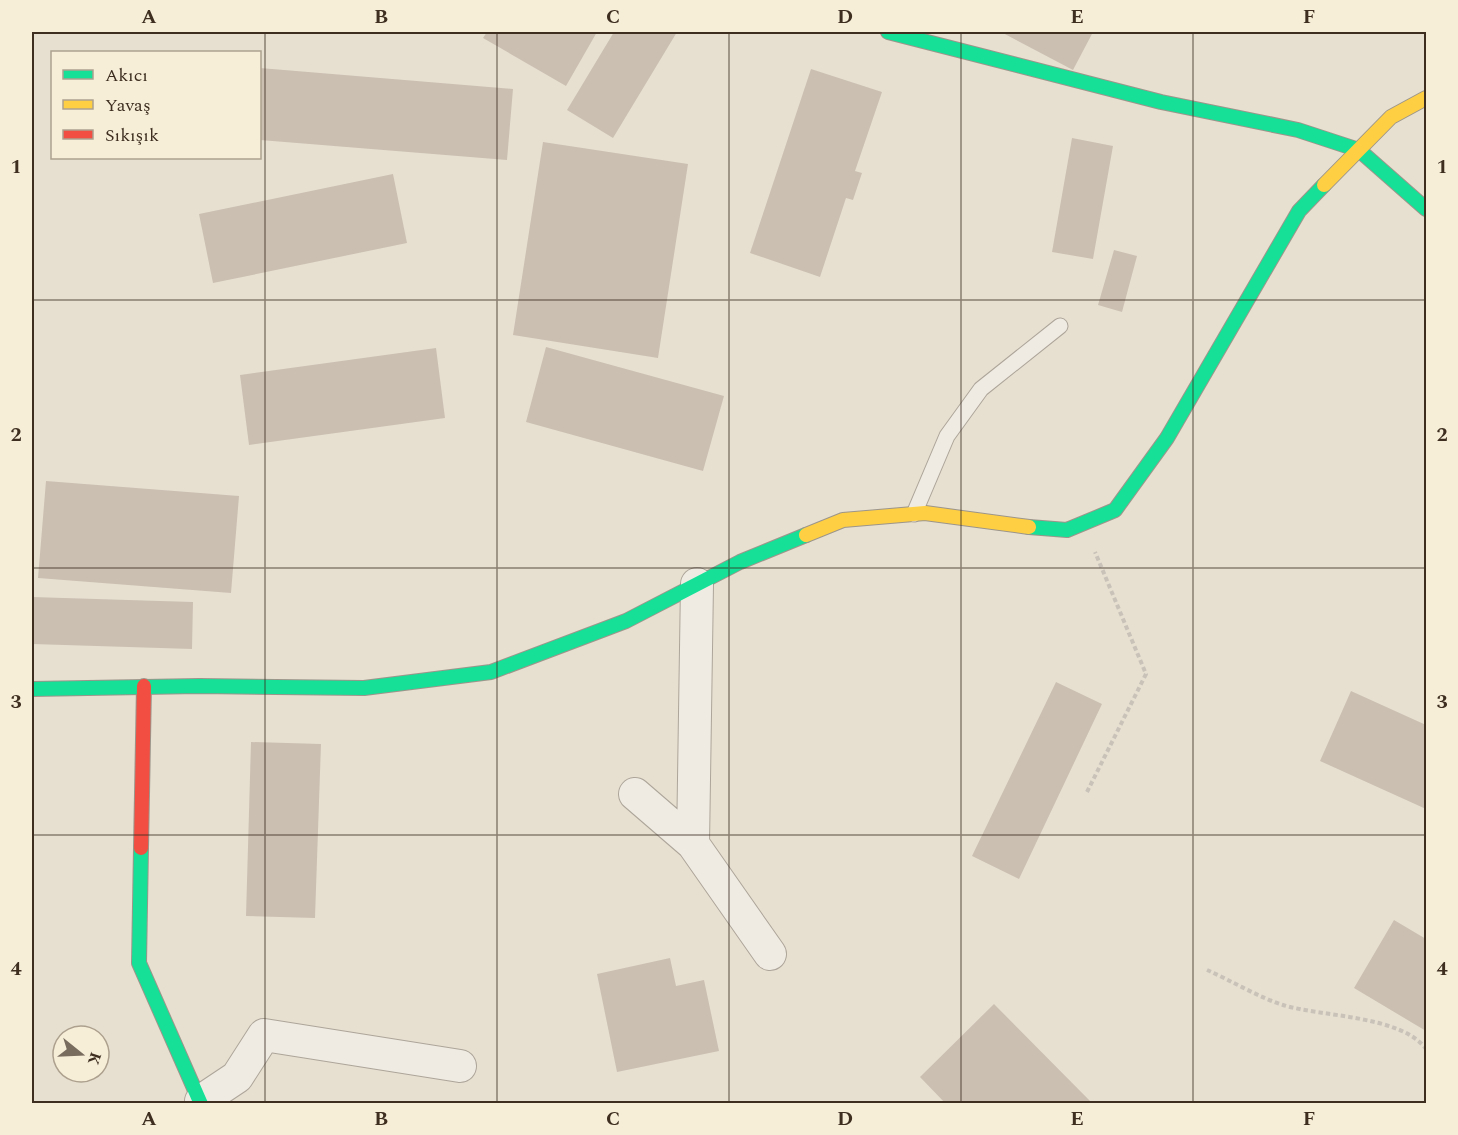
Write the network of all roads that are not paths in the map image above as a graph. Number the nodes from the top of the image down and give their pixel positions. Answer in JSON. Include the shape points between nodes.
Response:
{"nodes":[{"id":1,"x":888,"y":32,"type":"edge"},
{"id":2,"x":1426,"y":98,"type":"edge"},
{"id":3,"x":1359,"y":150,"type":"junction"},
{"id":4,"x":1426,"y":209,"type":"edge"},
{"id":5,"x":1060,"y":327,"type":"dead end"},
{"id":6,"x":914,"y":514,"type":"junction"},
{"id":7,"x":697,"y":584,"type":"junction"},
{"id":8,"x":144,"y":686,"type":"junction"},
{"id":9,"x":32,"y":689,"type":"edge"},
{"id":10,"x":635,"y":794,"type":"dead end"},
{"id":11,"x":693,"y":844,"type":"junction"},
{"id":12,"x":770,"y":954,"type":"dead end"},
{"id":13,"x":460,"y":1066,"type":"dead end"},
{"id":14,"x":201,"y":1102,"type":"edge"}],
"edges":[{"from":1,"to":3,"type":"street","via":[[1161,102],[1298,130]]},
{"from":2,"to":3,"type":"street","via":[[1391,117]]},
{"from":3,"to":4,"type":"street"},
{"from":3,"to":6,"type":"street","via":[[1299,211],[1167,438],[1115,510],[1067,530]]},
{"from":5,"to":6,"type":"lane","via":[[981,388],[947,436]]},
{"from":6,"to":7,"type":"street","via":[[843,520]]},
{"from":7,"to":8,"type":"street","via":[[626,621],[490,672],[364,688]]},
{"from":7,"to":11,"type":"street"},
{"from":8,"to":9,"type":"street"},
{"from":8,"to":14,"type":"street","via":[[139,963]]},
{"from":10,"to":11,"type":"street"},
{"from":11,"to":12,"type":"street"},
{"from":13,"to":14,"type":"street","via":[[264,1035],[237,1077]]}]}
